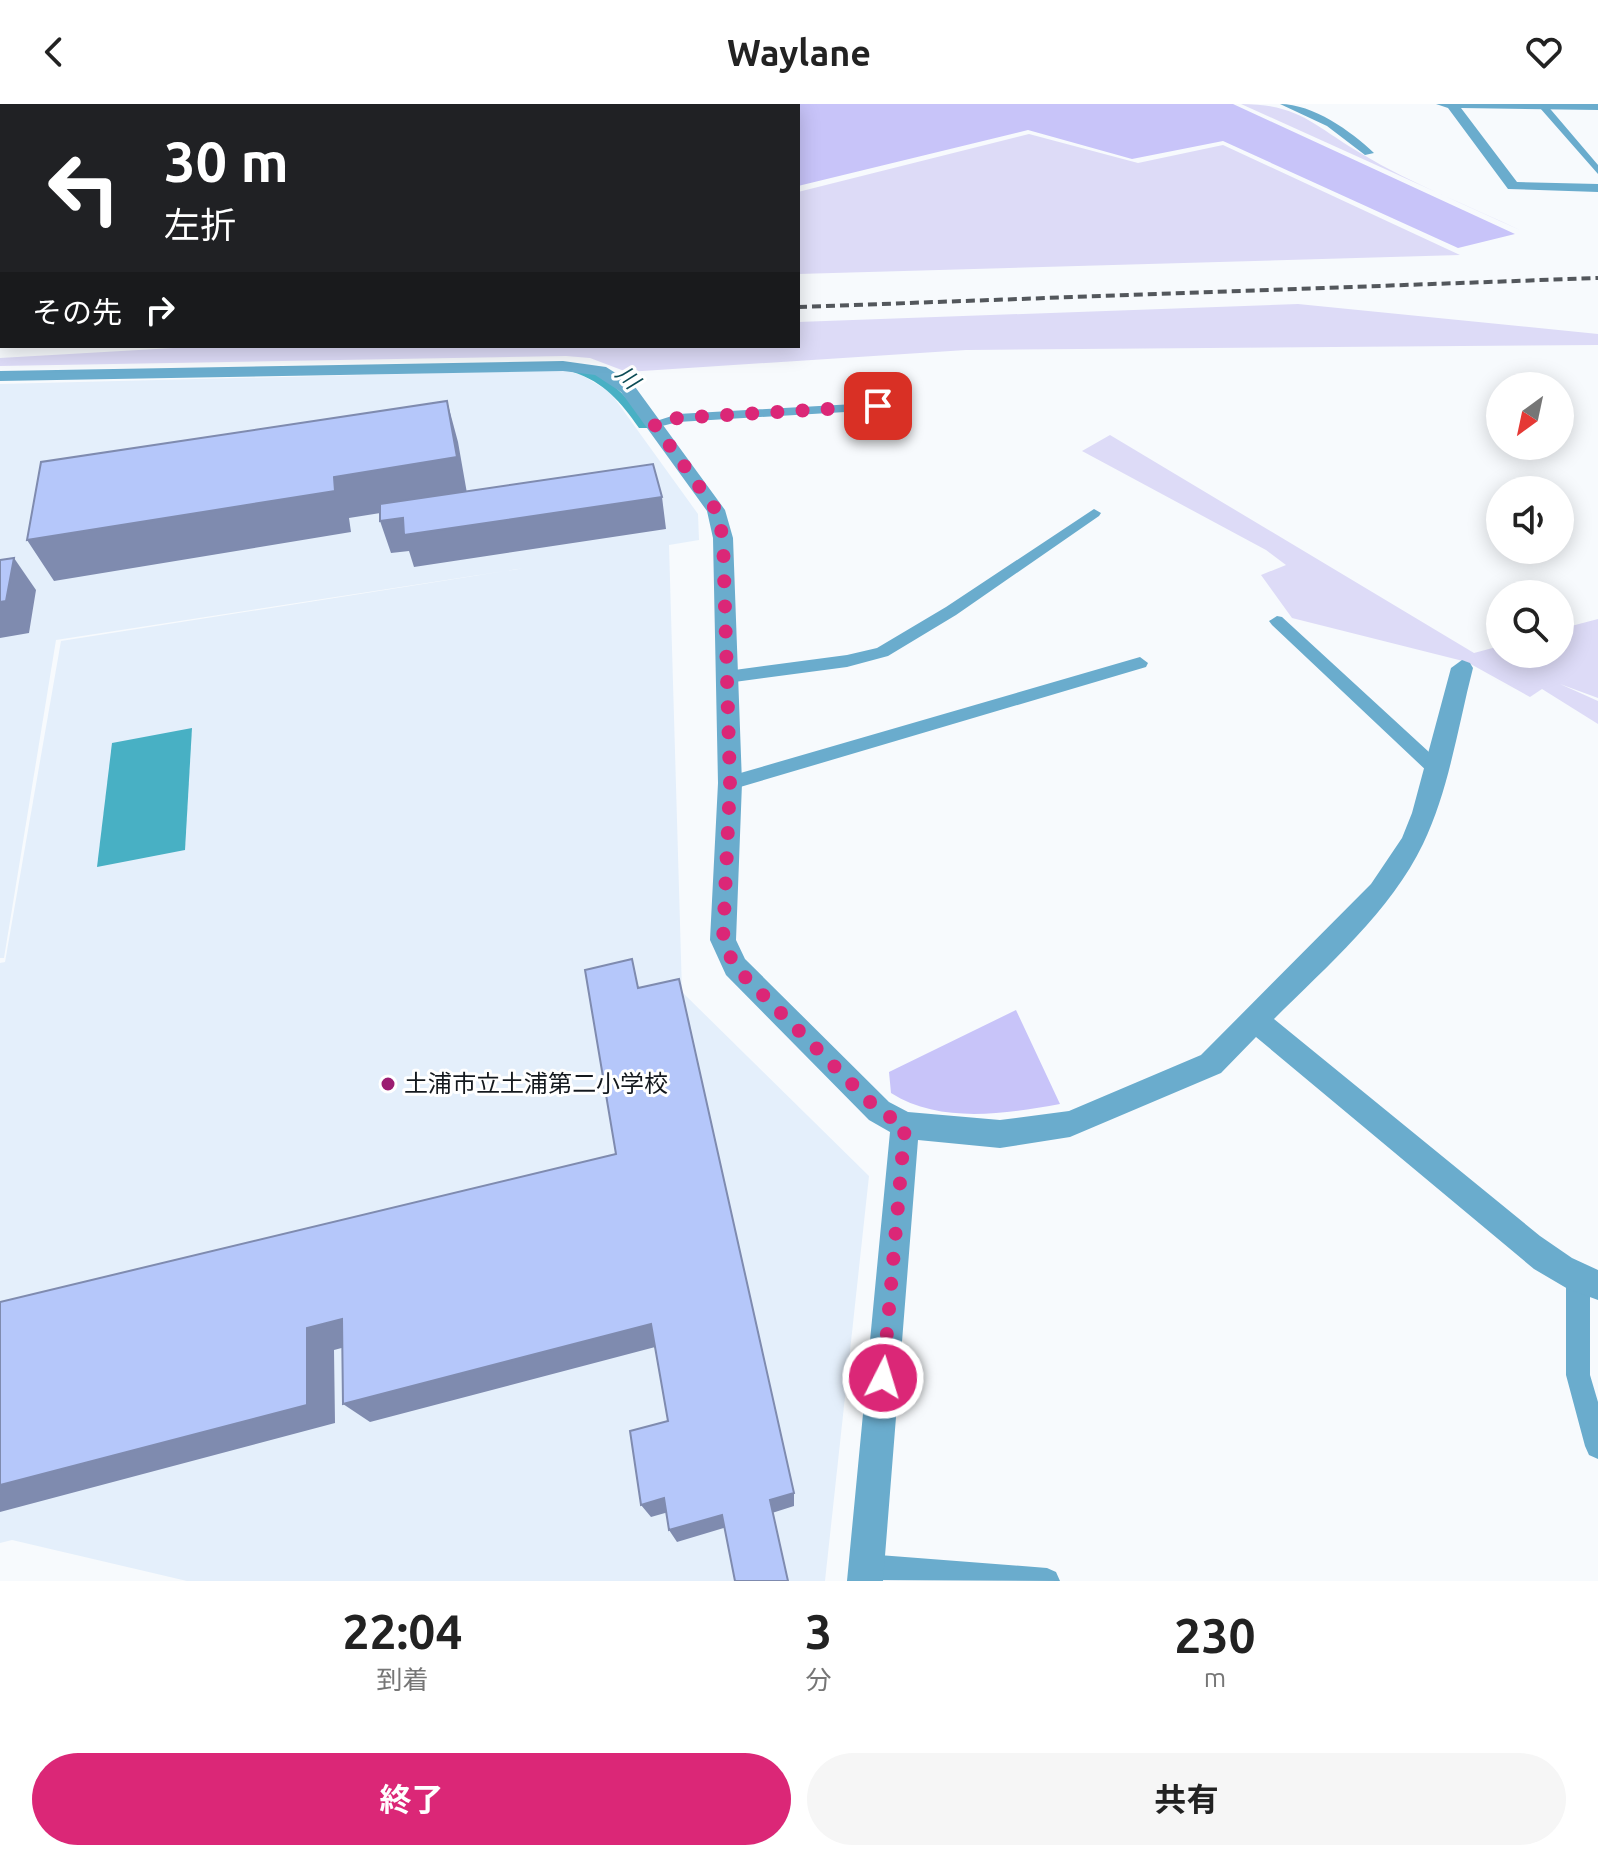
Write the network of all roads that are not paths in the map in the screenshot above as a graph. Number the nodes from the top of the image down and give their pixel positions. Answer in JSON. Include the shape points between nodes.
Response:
{"nodes":[{"id":1,"x":1285,"y":104,"type":"edge"},
{"id":2,"x":1442,"y":104,"type":"edge"},
{"id":3,"x":1452,"y":104,"type":"edge"},
{"id":4,"x":1543,"y":106,"type":"edge"},
{"id":5,"x":1598,"y":106,"type":"edge"},
{"id":6,"x":1369,"y":153,"type":"dead end"},
{"id":7,"x":1598,"y":171,"type":"edge"},
{"id":8,"x":1598,"y":188,"type":"edge"},
{"id":9,"x":0,"y":376,"type":"edge"},
{"id":10,"x":907,"y":405,"type":"dead end"},
{"id":11,"x":654,"y":424,"type":"junction"},
{"id":12,"x":1094,"y":513,"type":"dead end"},
{"id":13,"x":1277,"y":621,"type":"dead end"},
{"id":14,"x":1140,"y":663,"type":"dead end"},
{"id":15,"x":1462,"y":668,"type":"dead end"},
{"id":16,"x":727,"y":677,"type":"junction"},
{"id":17,"x":1436,"y":769,"type":"junction"},
{"id":18,"x":730,"y":783,"type":"junction"},
{"id":19,"x":1255,"y":1020,"type":"junction"},
{"id":20,"x":905,"y":1125,"type":"junction"},
{"id":21,"x":1588,"y":1282,"type":"edge"},
{"id":22,"x":1598,"y":1446,"type":"edge"},
{"id":23,"x":866,"y":1574,"type":"edge"},
{"id":24,"x":1047,"y":1581,"type":"edge"}],
"edges":[{"from":1,"to":6,"type":"lane","via":[[1330,124]]},
{"from":2,"to":3,"type":"street"},
{"from":3,"to":4,"type":"street"},
{"from":3,"to":8,"type":"street","via":[[1513,186]]},
{"from":4,"to":5,"type":"street"},
{"from":4,"to":7,"type":"lane"},
{"from":9,"to":11,"type":"street","via":[[585,367],[627,388]]},
{"from":10,"to":11,"type":"lane","via":[[678,418]]},
{"from":11,"to":16,"type":"street","via":[[716,510],[723,538]]},
{"from":12,"to":16,"type":"lane","via":[[882,652]]},
{"from":13,"to":17,"type":"lane"},
{"from":14,"to":18,"type":"lane"},
{"from":15,"to":17,"type":"street"},
{"from":16,"to":18,"type":"street"},
{"from":17,"to":19,"type":"street","via":[[1412,842],[1380,891]]},
{"from":18,"to":20,"type":"street","via":[[723,940],[735,967],[879,1111]]},
{"from":19,"to":20,"type":"street","via":[[1211,1064],[1070,1124],[1000,1134]]},
{"from":19,"to":21,"type":"street","via":[[1537,1255]]},
{"from":20,"to":23,"type":"street"},
{"from":21,"to":22,"type":"lane","via":[[1578,1375]]},
{"from":23,"to":24,"type":"lane"}]}
